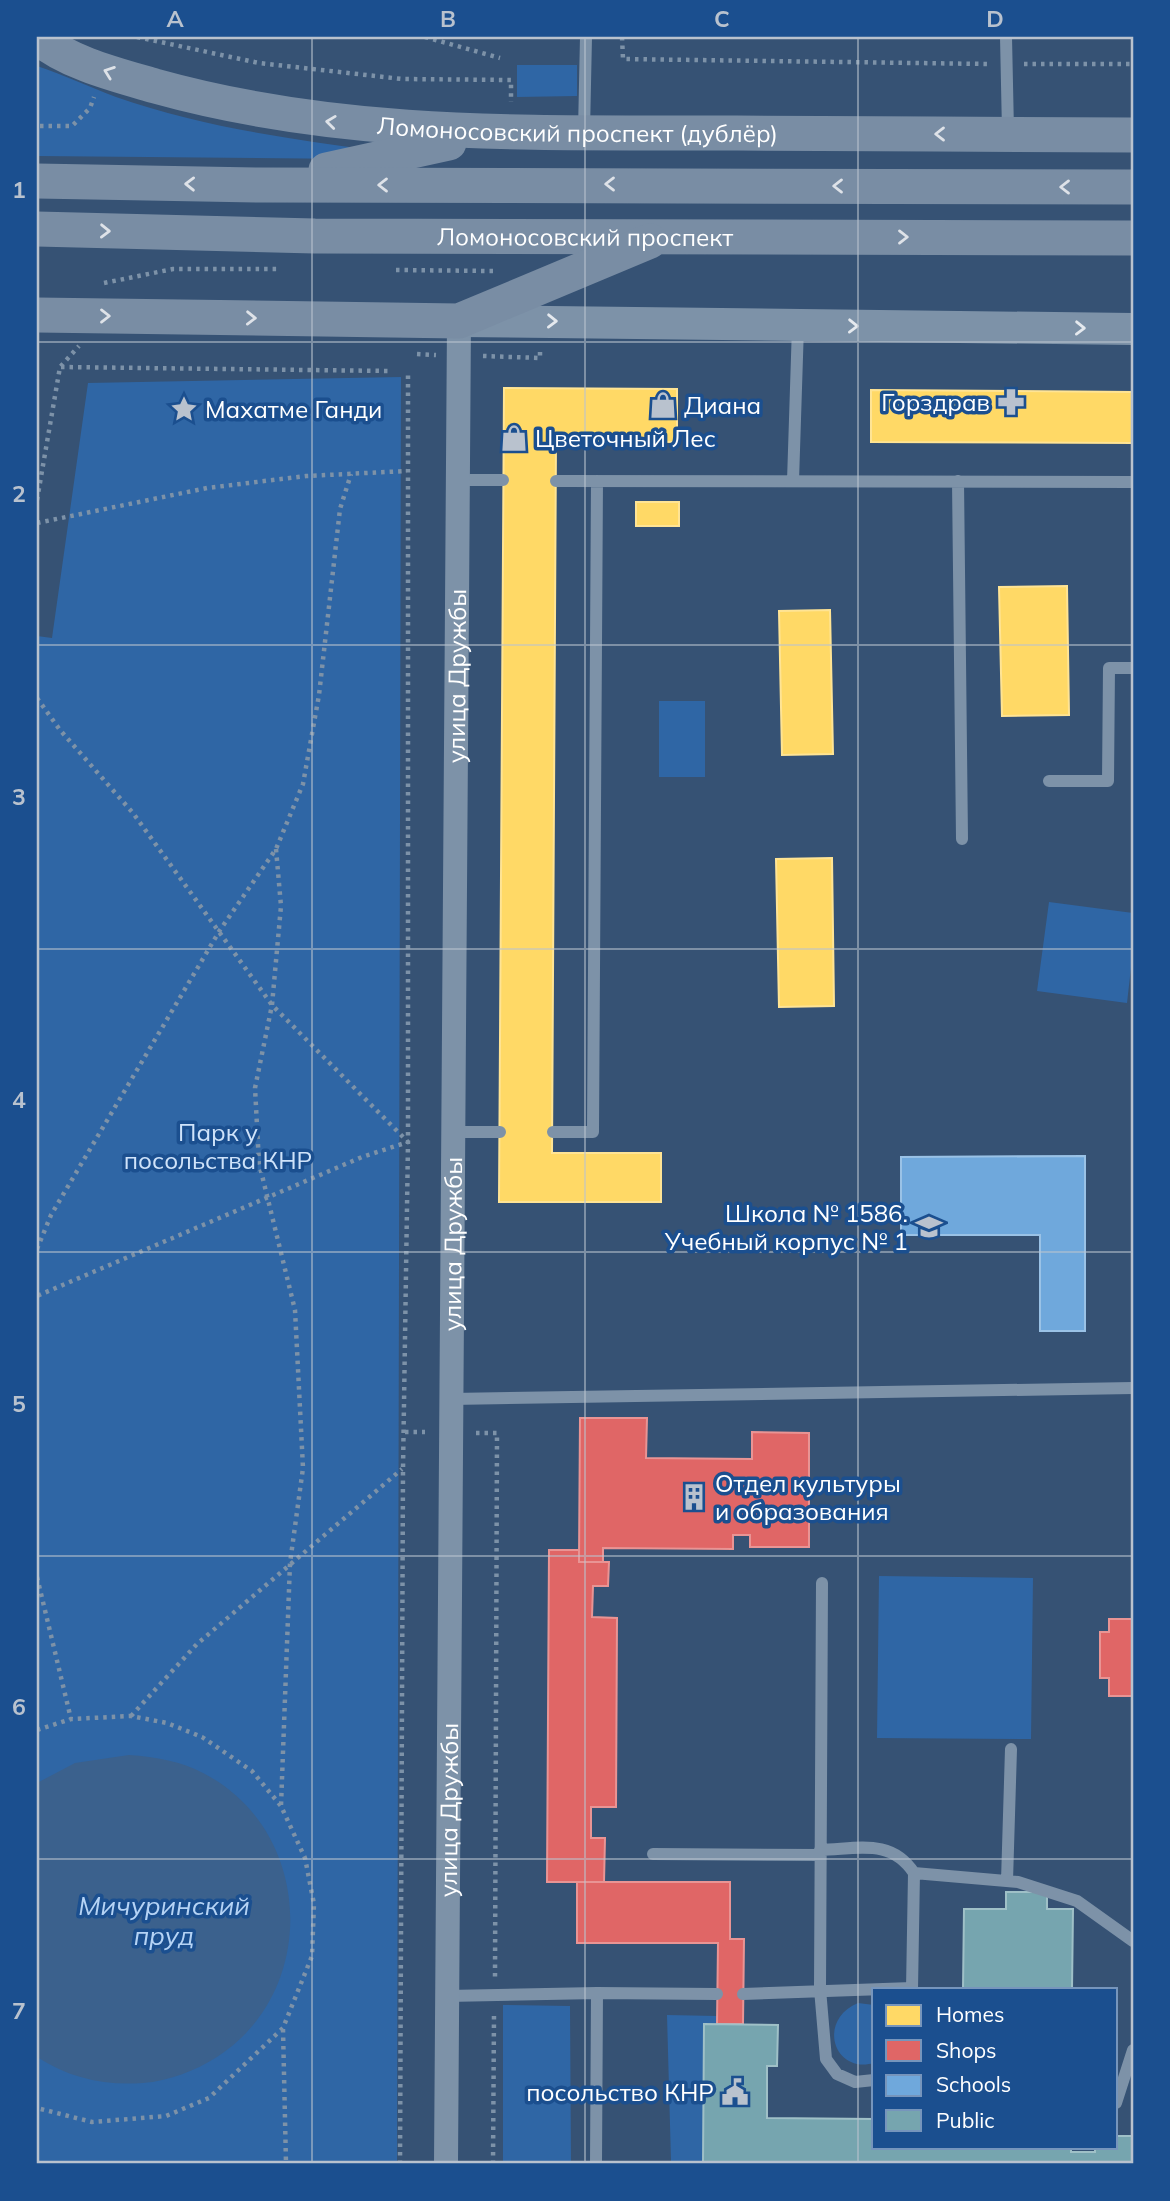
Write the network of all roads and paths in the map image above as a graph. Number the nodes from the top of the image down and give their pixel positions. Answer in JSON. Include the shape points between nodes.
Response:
{"nodes":[{"id":1,"x":37,"y":37,"type":"edge"},
{"id":2,"x":425,"y":37,"type":"edge"},
{"id":3,"x":586,"y":37,"type":"edge"},
{"id":4,"x":622,"y":37,"type":"edge"},
{"id":5,"x":1006,"y":37,"type":"edge"},
{"id":6,"x":500,"y":58,"type":"dead end"},
{"id":7,"x":1006,"y":64,"type":"junction"},
{"id":8,"x":1133,"y":64,"type":"edge"},
{"id":9,"x":499,"y":132,"type":"junction"},
{"id":10,"x":584,"y":133,"type":"junction"},
{"id":11,"x":1008,"y":134,"type":"junction"},
{"id":12,"x":1133,"y":135,"type":"edge"},
{"id":13,"x":37,"y":181,"type":"edge"},
{"id":14,"x":258,"y":185,"type":"junction"},
{"id":15,"x":1133,"y":187,"type":"edge"},
{"id":16,"x":37,"y":229,"type":"edge"},
{"id":17,"x":663,"y":236,"type":"junction"},
{"id":18,"x":1133,"y":238,"type":"edge"},
{"id":19,"x":283,"y":269,"type":"dead end"},
{"id":20,"x":391,"y":270,"type":"dead end"},
{"id":21,"x":499,"y":271,"type":"dead end"},
{"id":22,"x":99,"y":284,"type":"dead end"},
{"id":23,"x":37,"y":315,"type":"edge"},
{"id":24,"x":459,"y":321,"type":"junction"},
{"id":25,"x":798,"y":325,"type":"junction"},
{"id":26,"x":1133,"y":329,"type":"edge"},
{"id":27,"x":86,"y":340,"type":"dead end"},
{"id":28,"x":60,"y":367,"type":"junction"},
{"id":29,"x":391,"y":371,"type":"dead end"},
{"id":30,"x":408,"y":371,"type":"dead end"},
{"id":31,"x":39,"y":469,"type":"edge"},
{"id":32,"x":407,"y":471,"type":"junction"},
{"id":33,"x":351,"y":474,"type":"junction"},
{"id":34,"x":459,"y":480,"type":"junction"},
{"id":35,"x":503,"y":481,"type":"dead end"},
{"id":36,"x":556,"y":481,"type":"dead end"},
{"id":37,"x":597,"y":481,"type":"junction"},
{"id":38,"x":793,"y":481,"type":"junction"},
{"id":39,"x":958,"y":481,"type":"junction"},
{"id":40,"x":1133,"y":482,"type":"edge"},
{"id":41,"x":37,"y":500,"type":"edge"},
{"id":42,"x":37,"y":523,"type":"edge"},
{"id":43,"x":1133,"y":668,"type":"edge"},
{"id":44,"x":37,"y":698,"type":"edge"},
{"id":45,"x":1049,"y":781,"type":"dead end"},
{"id":46,"x":962,"y":839,"type":"dead end"},
{"id":47,"x":276,"y":849,"type":"junction"},
{"id":48,"x":220,"y":930,"type":"junction"},
{"id":49,"x":272,"y":1005,"type":"junction"},
{"id":50,"x":453,"y":1132,"type":"junction"},
{"id":51,"x":500,"y":1132,"type":"dead end"},
{"id":52,"x":553,"y":1132,"type":"dead end"},
{"id":53,"x":408,"y":1142,"type":"junction"},
{"id":54,"x":269,"y":1198,"type":"junction"},
{"id":55,"x":37,"y":1249,"type":"edge"},
{"id":56,"x":37,"y":1296,"type":"edge"},
{"id":57,"x":1133,"y":1388,"type":"edge"},
{"id":58,"x":452,"y":1399,"type":"junction"},
{"id":59,"x":405,"y":1432,"type":"junction"},
{"id":60,"x":452,"y":1432,"type":"junction"},
{"id":61,"x":403,"y":1469,"type":"junction"},
{"id":62,"x":290,"y":1563,"type":"junction"},
{"id":63,"x":37,"y":1577,"type":"edge"},
{"id":64,"x":822,"y":1583,"type":"dead end"},
{"id":65,"x":131,"y":1716,"type":"junction"},
{"id":66,"x":71,"y":1719,"type":"junction"},
{"id":67,"x":37,"y":1730,"type":"edge"},
{"id":68,"x":1011,"y":1749,"type":"dead end"},
{"id":69,"x":281,"y":1806,"type":"junction"},
{"id":70,"x":820,"y":1852,"type":"junction"},
{"id":71,"x":653,"y":1854,"type":"dead end"},
{"id":72,"x":914,"y":1872,"type":"junction"},
{"id":73,"x":1007,"y":1881,"type":"junction"},
{"id":74,"x":1133,"y":1941,"type":"edge"},
{"id":75,"x":912,"y":1988,"type":"edge"},
{"id":76,"x":820,"y":1989,"type":"junction"},
{"id":77,"x":872,"y":1989,"type":"edge"},
{"id":78,"x":597,"y":1993,"type":"junction"},
{"id":79,"x":717,"y":1994,"type":"dead end"},
{"id":80,"x":743,"y":1994,"type":"dead end"},
{"id":81,"x":495,"y":1995,"type":"junction"},
{"id":82,"x":447,"y":1996,"type":"junction"},
{"id":83,"x":283,"y":2028,"type":"junction"},
{"id":84,"x":1133,"y":2050,"type":"edge"},
{"id":85,"x":872,"y":2080,"type":"edge"},
{"id":86,"x":1118,"y":2097,"type":"edge"},
{"id":87,"x":37,"y":2108,"type":"edge"},
{"id":88,"x":286,"y":2164,"type":"edge"},
{"id":89,"x":400,"y":2164,"type":"edge"},
{"id":90,"x":446,"y":2164,"type":"edge"},
{"id":91,"x":493,"y":2164,"type":"edge"},
{"id":92,"x":596,"y":2164,"type":"edge"}],
"edges":[{"from":9,"to":1,"type":"main road","name":"Ломоносовский проспект (дублёр)","one_way":true,"via":[[373,127],[210,101],[105,70]]},
{"from":2,"to":6,"type":"path"},
{"from":3,"to":10,"type":"lane"},
{"from":4,"to":7,"type":"path","via":[[623,59]]},
{"from":5,"to":7,"type":"lane"},
{"from":7,"to":8,"type":"path"},
{"from":7,"to":11,"type":"lane"},
{"from":9,"to":10,"type":"main road","name":"Ломоносовский проспект (дублёр)"},
{"from":9,"to":14,"type":"main road"},
{"from":11,"to":10,"type":"main road","name":"Ломоносовский проспект (дублёр)","one_way":true},
{"from":11,"to":12,"type":"main road","name":"Ломоносовский проспект (дублёр)"},
{"from":14,"to":13,"type":"main road","name":"Ломоносовский проспект","one_way":true},
{"from":15,"to":14,"type":"main road","name":"Ломоносовский проспект","one_way":true},
{"from":16,"to":17,"type":"main road","name":"Ломоносовский проспект","one_way":true,"via":[[315,236]]},
{"from":17,"to":18,"type":"main road","name":"Ломоносовский проспект","one_way":true},
{"from":17,"to":24,"type":"main road"},
{"from":19,"to":22,"type":"path","via":[[173,269]]},
{"from":20,"to":21,"type":"path"},
{"from":23,"to":24,"type":"main road","one_way":true},
{"from":24,"to":25,"type":"street","one_way":true},
{"from":24,"to":34,"type":"street","name":"улица Дружбы"},
{"from":25,"to":26,"type":"street","one_way":true},
{"from":25,"to":38,"type":"lane"},
{"from":27,"to":28,"type":"path"},
{"from":28,"to":29,"type":"path"},
{"from":28,"to":31,"type":"path"},
{"from":30,"to":32,"type":"path"},
{"from":31,"to":41,"type":"path"},
{"from":32,"to":33,"type":"path"},
{"from":32,"to":53,"type":"path"},
{"from":33,"to":42,"type":"path","via":[[207,488]]},
{"from":33,"to":47,"type":"path","via":[[340,509],[303,784]]},
{"from":34,"to":35,"type":"lane"},
{"from":34,"to":50,"type":"street","name":"улица Дружбы"},
{"from":36,"to":37,"type":"lane"},
{"from":37,"to":38,"type":"lane"},
{"from":37,"to":52,"type":"lane","via":[[593,1132]]},
{"from":38,"to":39,"type":"lane"},
{"from":39,"to":40,"type":"lane"},
{"from":39,"to":46,"type":"lane"},
{"from":43,"to":45,"type":"lane","via":[[1109,668],[1108,781]]},
{"from":44,"to":48,"type":"path","via":[[133,813]]},
{"from":47,"to":48,"type":"path"},
{"from":47,"to":49,"type":"path","via":[[281,906]]},
{"from":48,"to":49,"type":"path"},
{"from":48,"to":55,"type":"path","via":[[51,1215]]},
{"from":49,"to":53,"type":"path"},
{"from":49,"to":54,"type":"path","via":[[255,1088],[259,1163]]},
{"from":50,"to":51,"type":"lane"},
{"from":50,"to":58,"type":"street","name":"улица Дружбы"},
{"from":53,"to":54,"type":"path"},
{"from":53,"to":59,"type":"path"},
{"from":54,"to":56,"type":"path"},
{"from":54,"to":62,"type":"path","via":[[295,1310],[303,1468]]},
{"from":57,"to":58,"type":"lane"},
{"from":58,"to":60,"type":"street","name":"улица Дружбы"},
{"from":59,"to":60,"type":"path"},
{"from":59,"to":61,"type":"path"},
{"from":60,"to":81,"type":"path","via":[[498,1433]]},
{"from":60,"to":82,"type":"street","name":"улица Дружбы"},
{"from":61,"to":62,"type":"path"},
{"from":61,"to":89,"type":"path"},
{"from":62,"to":65,"type":"path","via":[[197,1644]]},
{"from":62,"to":69,"type":"path"},
{"from":63,"to":66,"type":"path"},
{"from":64,"to":70,"type":"lane"},
{"from":65,"to":66,"type":"path"},
{"from":65,"to":69,"type":"path","via":[[202,1737],[252,1771]]},
{"from":66,"to":67,"type":"path"},
{"from":68,"to":73,"type":"lane"},
{"from":69,"to":83,"type":"path","via":[[305,1857],[314,1904],[312,1956]]},
{"from":70,"to":71,"type":"lane"},
{"from":70,"to":72,"type":"lane","via":[[886,1848],[904,1857]]},
{"from":70,"to":76,"type":"lane"},
{"from":72,"to":73,"type":"lane"},
{"from":72,"to":75,"type":"lane"},
{"from":73,"to":74,"type":"lane","via":[[1077,1901]]},
{"from":76,"to":77,"type":"lane"},
{"from":76,"to":80,"type":"lane"},
{"from":76,"to":85,"type":"lane","via":[[826,2059],[837,2074],[855,2082]]},
{"from":78,"to":79,"type":"lane"},
{"from":78,"to":81,"type":"lane"},
{"from":78,"to":92,"type":"lane"},
{"from":81,"to":82,"type":"lane"},
{"from":81,"to":91,"type":"path"},
{"from":82,"to":90,"type":"street","name":"улица Дружбы"},
{"from":83,"to":87,"type":"path","via":[[209,2098],[166,2116],[92,2122]]},
{"from":83,"to":88,"type":"path"},
{"from":84,"to":86,"type":"lane"}]}
